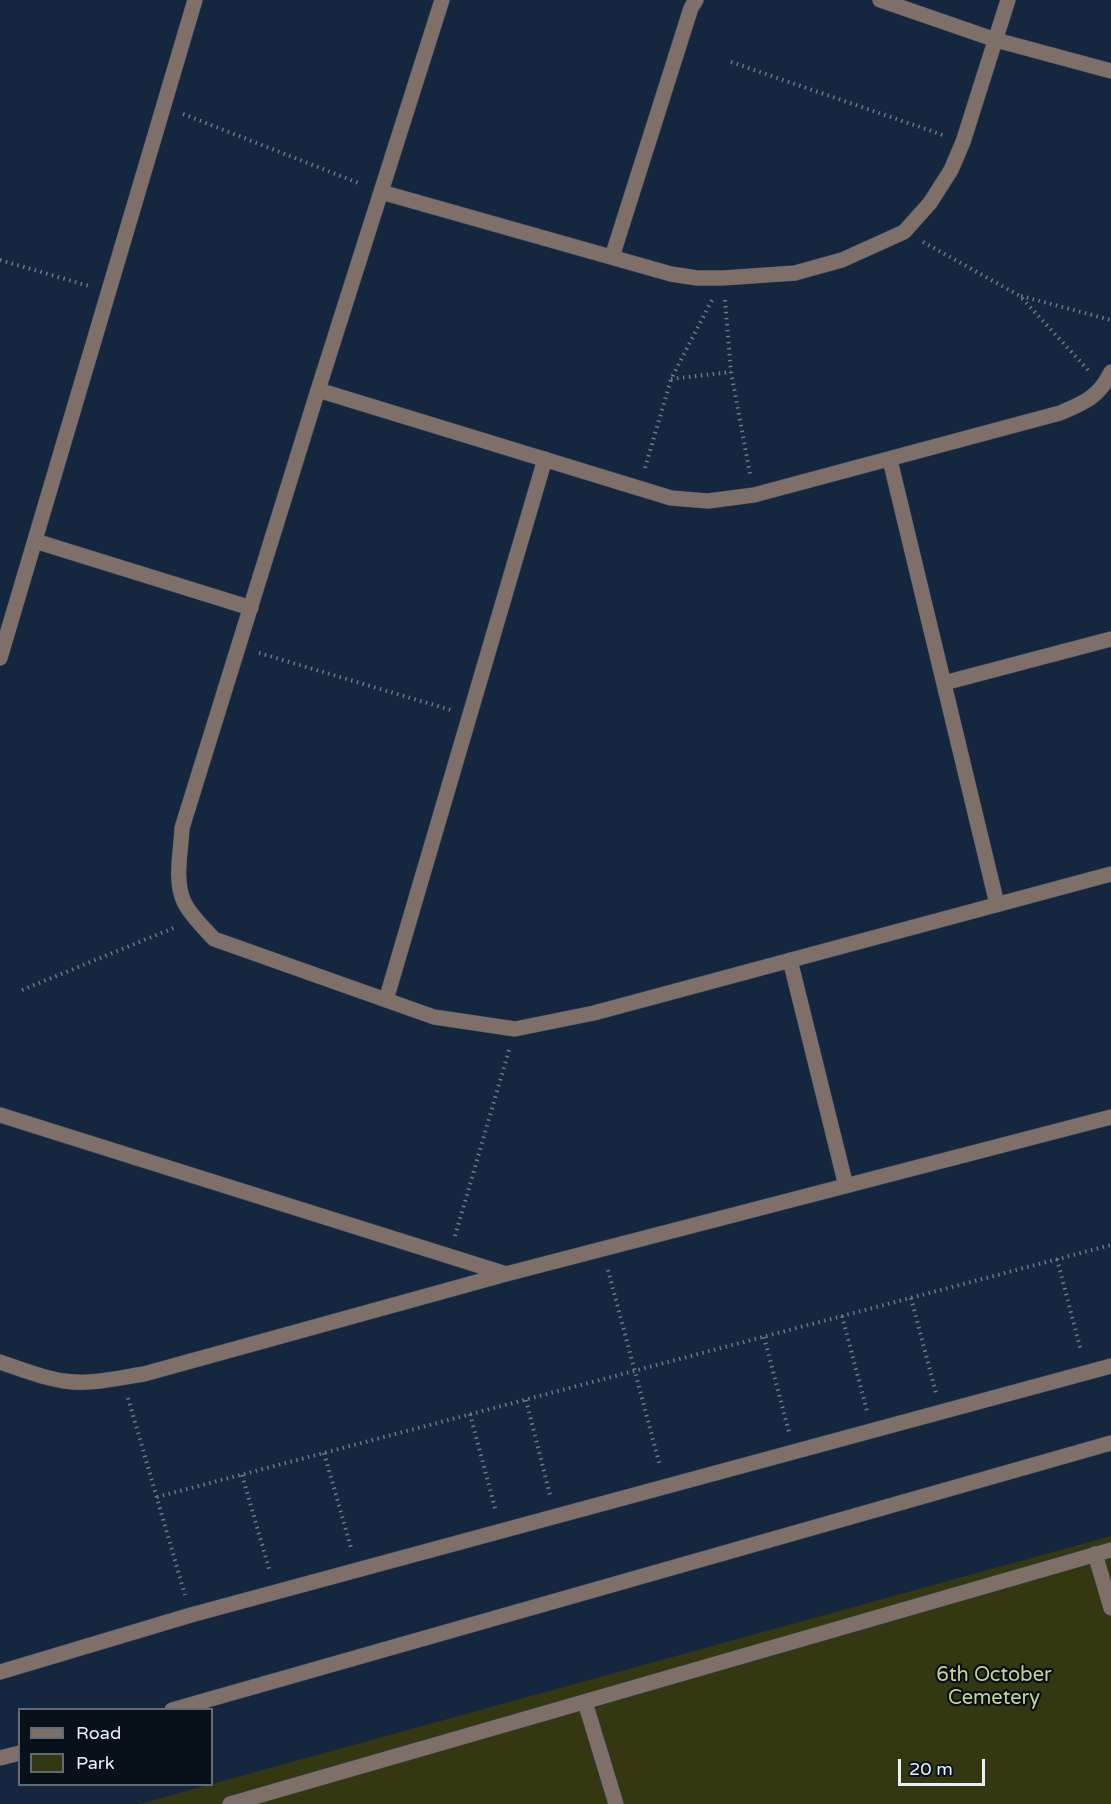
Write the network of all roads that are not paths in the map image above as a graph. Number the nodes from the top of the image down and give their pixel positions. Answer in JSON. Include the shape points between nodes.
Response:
{"nodes":[{"id":1,"x":195,"y":0,"type":"edge"},
{"id":2,"x":442,"y":0,"type":"edge"},
{"id":3,"x":696,"y":0,"type":"edge"},
{"id":4,"x":880,"y":0,"type":"edge"},
{"id":5,"x":1008,"y":0,"type":"edge"},
{"id":6,"x":996,"y":40,"type":"junction"},
{"id":7,"x":1111,"y":71,"type":"edge"},
{"id":8,"x":381,"y":192,"type":"junction"},
{"id":9,"x":612,"y":257,"type":"junction"},
{"id":10,"x":1111,"y":372,"type":"edge"},
{"id":11,"x":318,"y":390,"type":"junction"},
{"id":12,"x":545,"y":459,"type":"junction"},
{"id":13,"x":890,"y":460,"type":"junction"},
{"id":14,"x":34,"y":541,"type":"junction"},
{"id":15,"x":251,"y":608,"type":"junction"},
{"id":16,"x":1111,"y":639,"type":"edge"},
{"id":17,"x":0,"y":658,"type":"edge"},
{"id":18,"x":944,"y":683,"type":"junction"},
{"id":19,"x":1111,"y":874,"type":"edge"},
{"id":20,"x":997,"y":904,"type":"junction"},
{"id":21,"x":790,"y":960,"type":"junction"},
{"id":22,"x":387,"y":1000,"type":"junction"},
{"id":23,"x":0,"y":1115,"type":"edge"},
{"id":24,"x":1111,"y":1117,"type":"edge"},
{"id":25,"x":846,"y":1186,"type":"junction"},
{"id":26,"x":506,"y":1274,"type":"junction"},
{"id":27,"x":0,"y":1362,"type":"edge"},
{"id":28,"x":1111,"y":1366,"type":"edge"},
{"id":29,"x":1111,"y":1443,"type":"edge"},
{"id":30,"x":1111,"y":1550,"type":"edge"},
{"id":31,"x":1095,"y":1554,"type":"junction"},
{"id":32,"x":1111,"y":1608,"type":"edge"},
{"id":33,"x":0,"y":1672,"type":"edge"},
{"id":34,"x":585,"y":1702,"type":"junction"},
{"id":35,"x":179,"y":1708,"type":"edge"},
{"id":36,"x":18,"y":1754,"type":"edge"},
{"id":37,"x":0,"y":1758,"type":"edge"},
{"id":38,"x":230,"y":1804,"type":"edge"},
{"id":39,"x":616,"y":1804,"type":"edge"}],
"edges":[{"from":1,"to":14,"type":"street"},
{"from":2,"to":8,"type":"street"},
{"from":3,"to":9,"type":"street"},
{"from":4,"to":6,"type":"street"},
{"from":5,"to":6,"type":"street"},
{"from":6,"to":7,"type":"street"},
{"from":6,"to":9,"type":"street","via":[[951,170],[904,232],[842,260],[795,273],[697,278]]},
{"from":8,"to":9,"type":"street"},
{"from":8,"to":11,"type":"street"},
{"from":10,"to":13,"type":"street","via":[[1104,386],[1084,403],[1060,414]]},
{"from":11,"to":12,"type":"street"},
{"from":11,"to":15,"type":"street"},
{"from":12,"to":13,"type":"street","via":[[671,498],[708,501],[754,495]]},
{"from":12,"to":22,"type":"street"},
{"from":13,"to":18,"type":"street"},
{"from":14,"to":15,"type":"street"},
{"from":14,"to":17,"type":"street"},
{"from":15,"to":22,"type":"street","via":[[182,828],[178,880],[184,902],[214,939]]},
{"from":16,"to":18,"type":"street"},
{"from":18,"to":20,"type":"street"},
{"from":19,"to":20,"type":"street"},
{"from":20,"to":21,"type":"street"},
{"from":21,"to":22,"type":"street","via":[[515,1029],[434,1017]]},
{"from":21,"to":25,"type":"street"},
{"from":23,"to":26,"type":"street"},
{"from":24,"to":25,"type":"street"},
{"from":25,"to":26,"type":"street"},
{"from":26,"to":27,"type":"street","via":[[144,1374],[65,1381]]},
{"from":28,"to":33,"type":"street","via":[[191,1615]]},
{"from":29,"to":35,"type":"street"},
{"from":30,"to":31,"type":"street"},
{"from":31,"to":32,"type":"street"},
{"from":31,"to":34,"type":"street"},
{"from":34,"to":38,"type":"street"},
{"from":34,"to":39,"type":"street"},
{"from":36,"to":37,"type":"street"}]}
